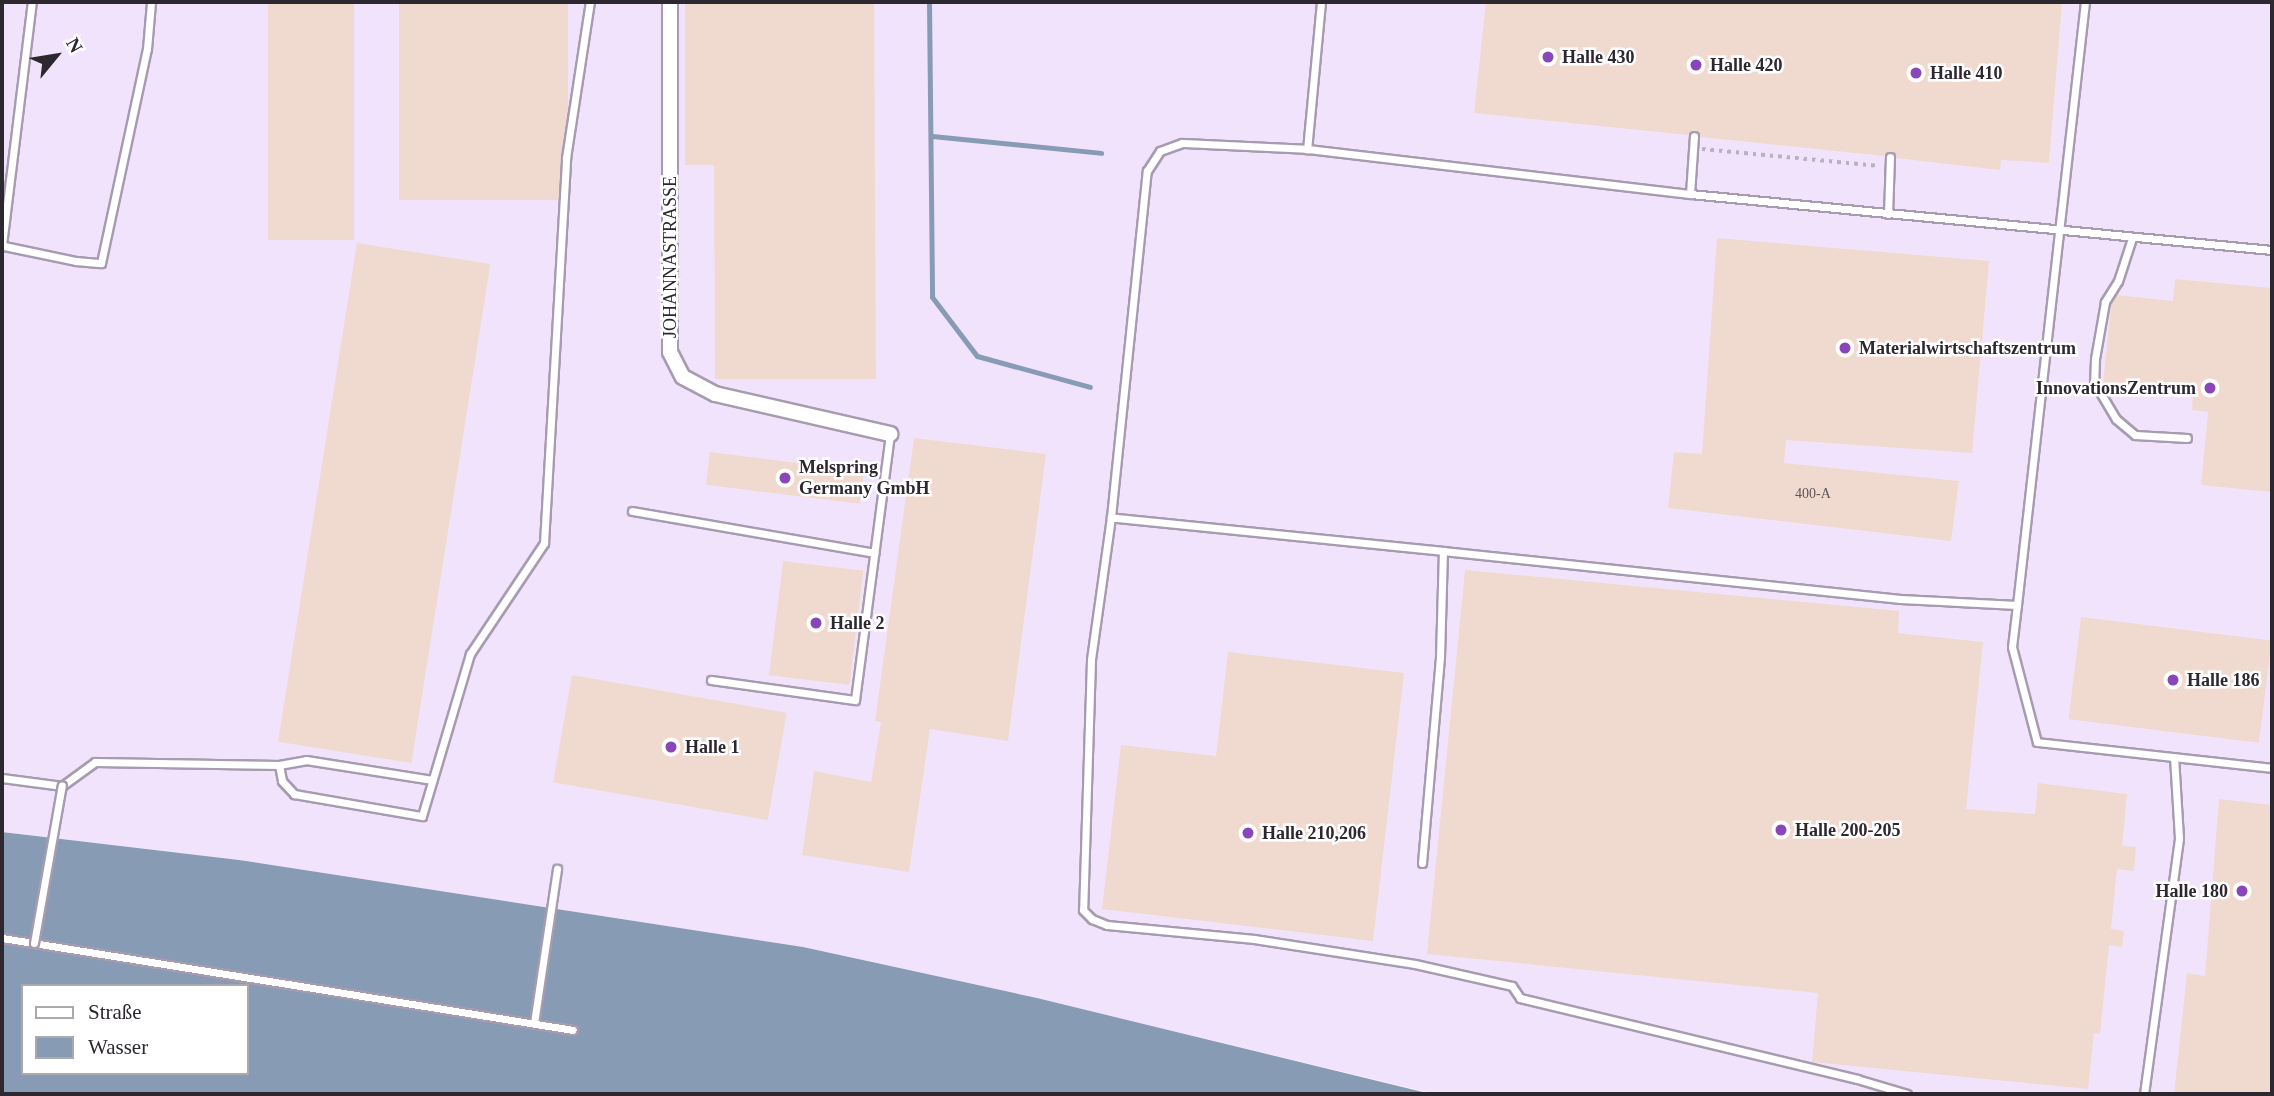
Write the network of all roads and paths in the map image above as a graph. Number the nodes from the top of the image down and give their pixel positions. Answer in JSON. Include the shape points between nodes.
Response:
{"nodes":[{"id":1,"x":32,"y":2,"type":"edge"},
{"id":2,"x":151,"y":2,"type":"edge"},
{"id":3,"x":590,"y":2,"type":"edge"},
{"id":4,"x":670,"y":2,"type":"edge"},
{"id":5,"x":1321,"y":2,"type":"edge"},
{"id":6,"x":2085,"y":2,"type":"edge"},
{"id":7,"x":1694,"y":136,"type":"dead end"},
{"id":8,"x":1693,"y":148,"type":"junction"},
{"id":9,"x":1307,"y":149,"type":"junction"},
{"id":10,"x":1890,"y":157,"type":"dead end"},
{"id":11,"x":1889,"y":167,"type":"junction"},
{"id":12,"x":1690,"y":194,"type":"junction"},
{"id":13,"x":1888,"y":214,"type":"junction"},
{"id":14,"x":2059,"y":230,"type":"junction"},
{"id":15,"x":2132,"y":238,"type":"junction"},
{"id":16,"x":3,"y":245,"type":"edge"},
{"id":17,"x":2272,"y":250,"type":"edge"},
{"id":18,"x":890,"y":433,"type":"joint"},
{"id":19,"x":2188,"y":438,"type":"dead end"},
{"id":20,"x":632,"y":511,"type":"dead end"},
{"id":21,"x":1111,"y":517,"type":"junction"},
{"id":22,"x":1443,"y":551,"type":"junction"},
{"id":23,"x":874,"y":552,"type":"junction"},
{"id":24,"x":2017,"y":605,"type":"junction"},
{"id":25,"x":711,"y":680,"type":"dead end"},
{"id":26,"x":2174,"y":757,"type":"junction"},
{"id":27,"x":279,"y":765,"type":"junction"},
{"id":28,"x":2272,"y":768,"type":"edge"},
{"id":29,"x":2,"y":778,"type":"edge"},
{"id":30,"x":432,"y":780,"type":"junction"},
{"id":31,"x":62,"y":785,"type":"junction"},
{"id":32,"x":1422,"y":863,"type":"dead end"},
{"id":33,"x":557,"y":869,"type":"dead end"},
{"id":34,"x":2,"y":938,"type":"edge"},
{"id":35,"x":34,"y":943,"type":"junction"},
{"id":36,"x":534,"y":1023,"type":"junction"},
{"id":37,"x":573,"y":1030,"type":"dead end"},
{"id":38,"x":1907,"y":1094,"type":"edge"},
{"id":39,"x":2144,"y":1094,"type":"edge"}],
"edges":[{"from":1,"to":16,"type":"lane"},
{"from":2,"to":16,"type":"lane","via":[[146,49],[101,262]]},
{"from":3,"to":30,"type":"lane","via":[[566,158],[544,542],[470,654]]},
{"from":4,"to":18,"type":"street","name":"JOHANNASTRASSE","via":[[670,352],[683,377],[715,394]]},
{"from":5,"to":9,"type":"lane"},
{"from":6,"to":14,"type":"lane"},
{"from":7,"to":8,"type":"lane"},
{"from":8,"to":11,"type":"path"},
{"from":8,"to":12,"type":"lane"},
{"from":9,"to":12,"type":"lane"},
{"from":9,"to":21,"type":"lane","via":[[1182,143],[1160,151],[1147,171]]},
{"from":10,"to":11,"type":"lane"},
{"from":11,"to":13,"type":"lane"},
{"from":12,"to":13,"type":"lane"},
{"from":13,"to":14,"type":"lane"},
{"from":14,"to":15,"type":"lane"},
{"from":14,"to":24,"type":"lane"},
{"from":15,"to":17,"type":"lane"},
{"from":15,"to":19,"type":"lane","via":[[2118,281],[2105,302],[2094,382],[2116,419],[2135,435]]},
{"from":18,"to":23,"type":"lane"},
{"from":20,"to":23,"type":"lane"},
{"from":21,"to":22,"type":"lane"},
{"from":21,"to":38,"type":"lane","via":[[1091,660],[1083,910],[1092,919],[1107,925],[1254,939],[1415,964],[1512,986],[1520,998]]},
{"from":22,"to":24,"type":"lane","via":[[1900,599]]},
{"from":22,"to":32,"type":"lane","via":[[1440,657]]},
{"from":23,"to":25,"type":"lane","via":[[855,700]]},
{"from":24,"to":26,"type":"lane","via":[[2012,647],[2037,742]]},
{"from":26,"to":28,"type":"lane"},
{"from":26,"to":39,"type":"lane","via":[[2179,838]]},
{"from":27,"to":30,"type":"lane","via":[[306,760]]},
{"from":27,"to":30,"type":"lane","via":[[282,781],[294,794],[422,816]]},
{"from":27,"to":31,"type":"lane","via":[[95,762]]},
{"from":29,"to":31,"type":"lane"},
{"from":31,"to":35,"type":"lane","bridge":true},
{"from":33,"to":36,"type":"lane"},
{"from":34,"to":35,"type":"lane"},
{"from":35,"to":36,"type":"lane"},
{"from":36,"to":37,"type":"lane"}]}
